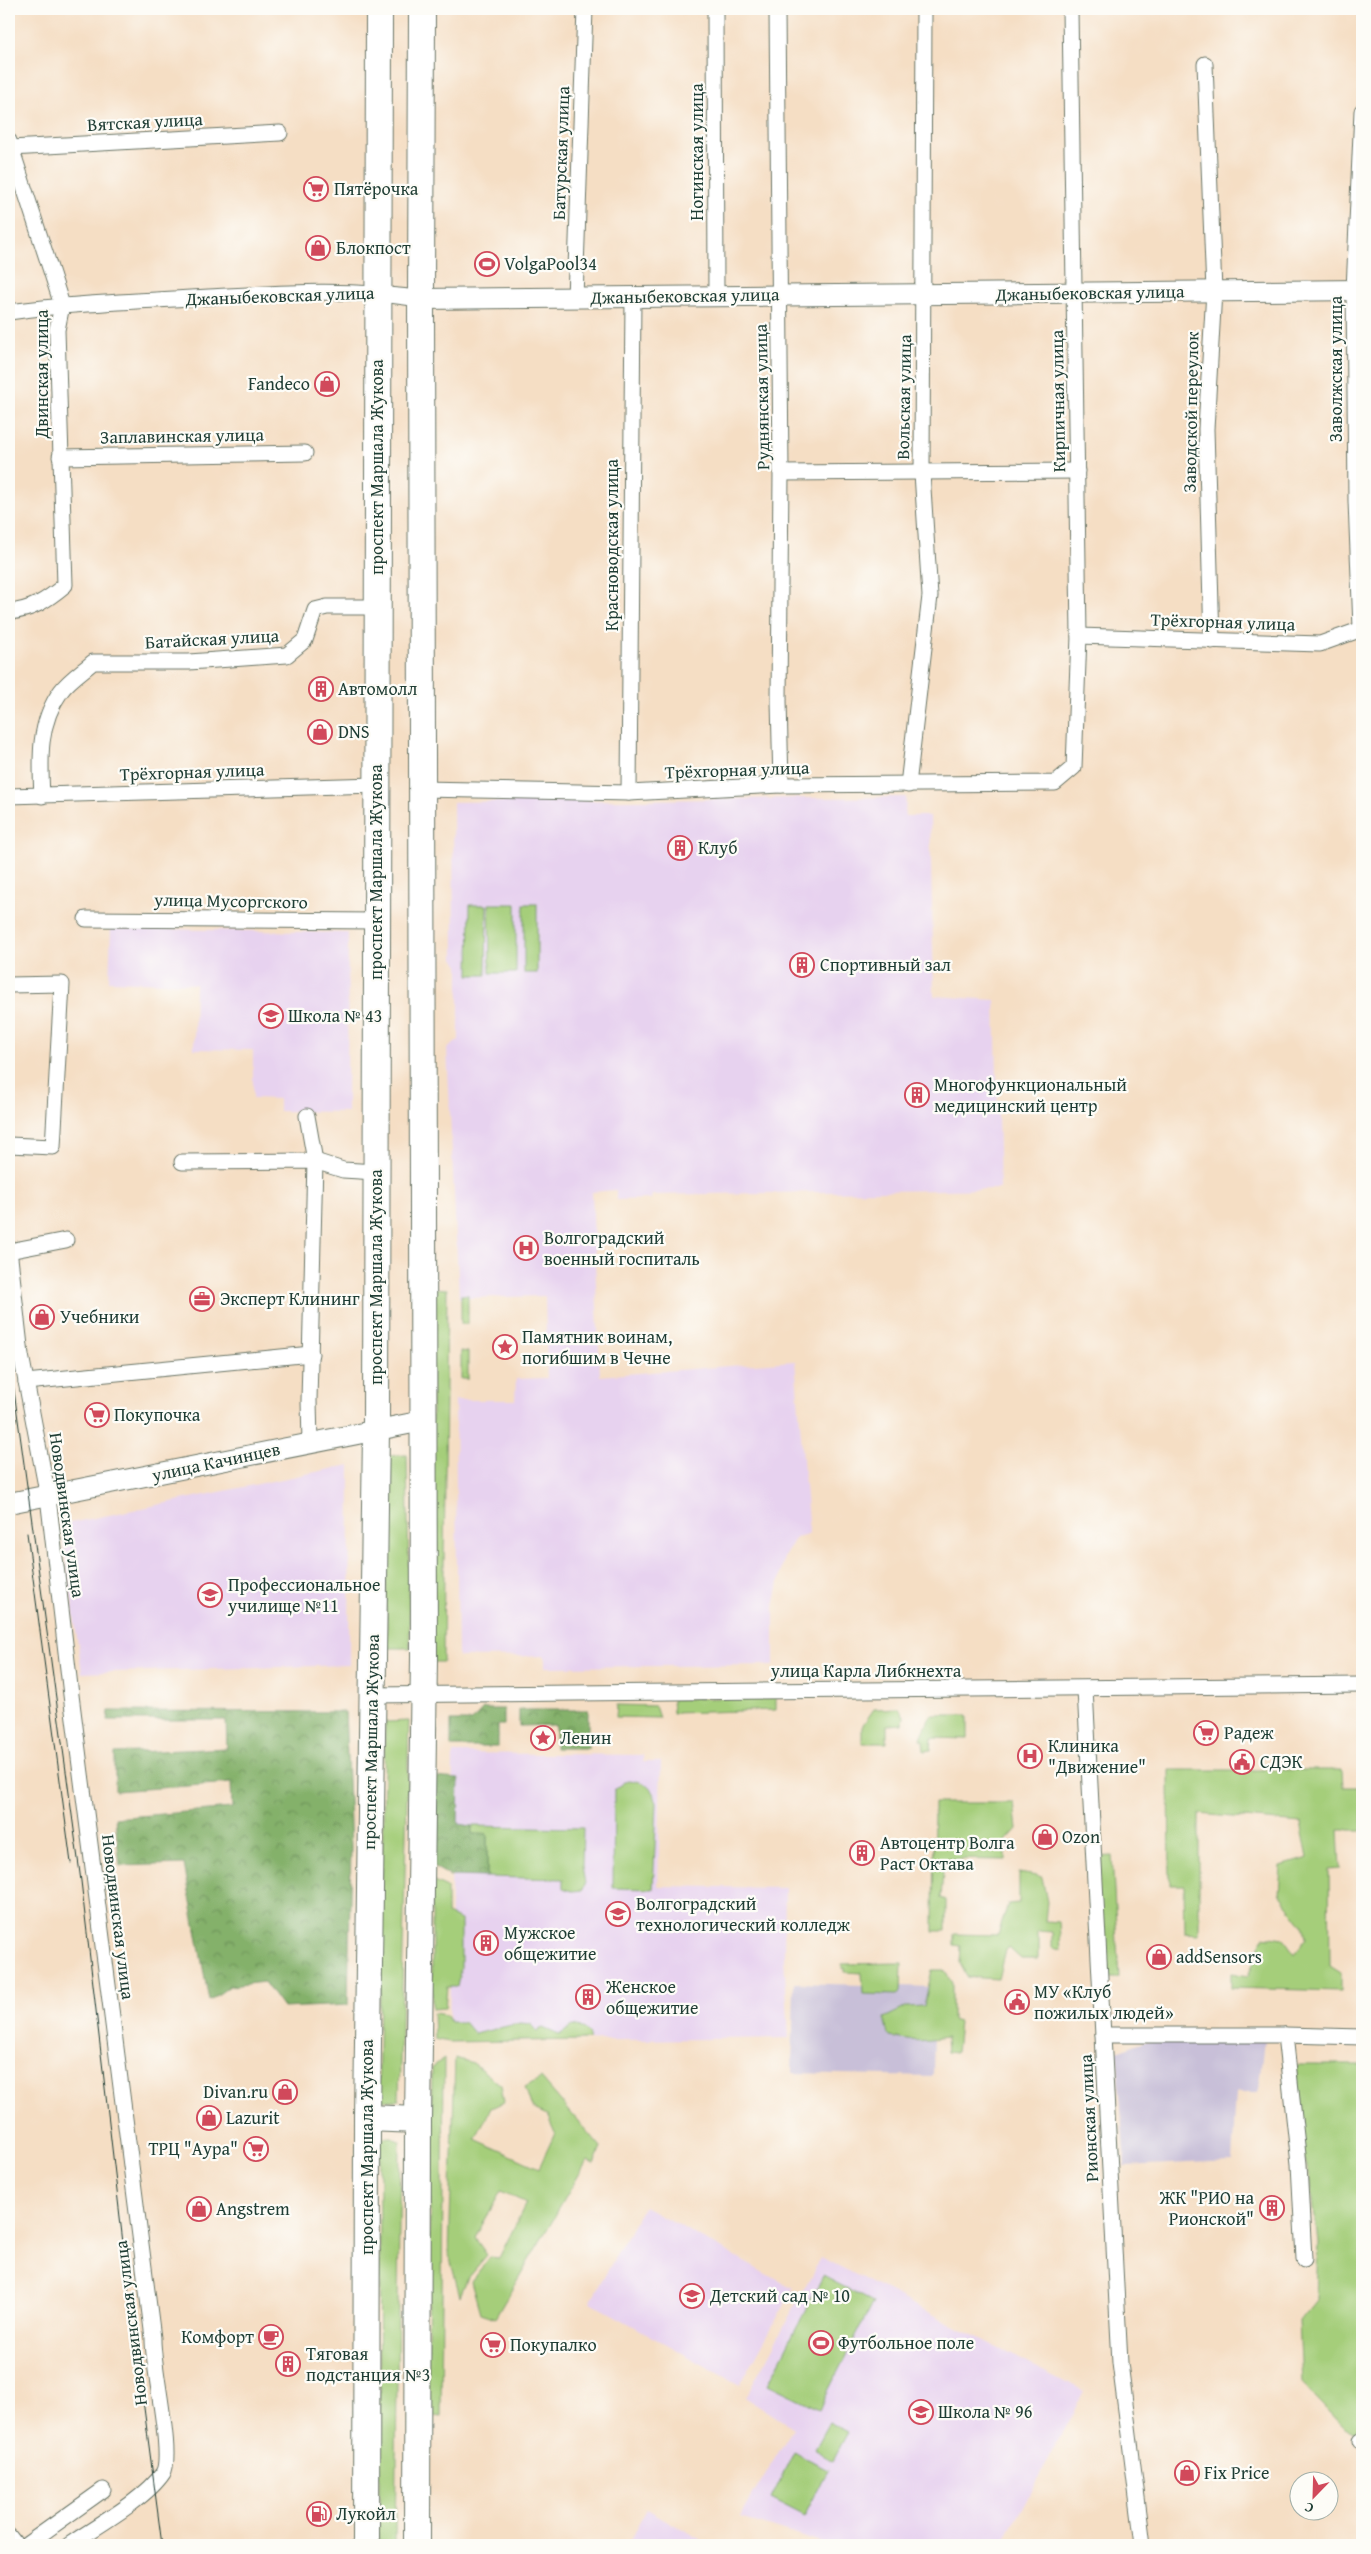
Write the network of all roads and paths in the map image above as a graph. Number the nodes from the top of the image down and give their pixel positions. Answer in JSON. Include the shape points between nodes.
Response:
{"nodes":[{"id":1,"x":378,"y":9,"type":"edge"},
{"id":2,"x":422,"y":9,"type":"edge"},
{"id":3,"x":585,"y":9,"type":"edge"},
{"id":4,"x":715,"y":9,"type":"edge"},
{"id":5,"x":777,"y":9,"type":"edge"},
{"id":6,"x":924,"y":9,"type":"edge"},
{"id":7,"x":1070,"y":9,"type":"edge"},
{"id":8,"x":1205,"y":64,"type":"dead end"},
{"id":9,"x":1362,"y":110,"type":"edge"},
{"id":10,"x":280,"y":133,"type":"dead end"},
{"id":11,"x":10,"y":145,"type":"edge"},
{"id":12,"x":1358,"y":290,"type":"edge"},
{"id":13,"x":1214,"y":291,"type":"junction"},
{"id":14,"x":379,"y":292,"type":"junction"},
{"id":15,"x":1075,"y":294,"type":"junction"},
{"id":16,"x":780,"y":295,"type":"junction"},
{"id":17,"x":924,"y":295,"type":"junction"},
{"id":18,"x":716,"y":296,"type":"junction"},
{"id":19,"x":633,"y":297,"type":"junction"},
{"id":20,"x":575,"y":298,"type":"junction"},
{"id":21,"x":421,"y":299,"type":"junction"},
{"id":22,"x":62,"y":305,"type":"junction"},
{"id":23,"x":9,"y":312,"type":"edge"},
{"id":24,"x":305,"y":453,"type":"dead end"},
{"id":25,"x":60,"y":457,"type":"junction"},
{"id":26,"x":1077,"y":470,"type":"junction"},
{"id":27,"x":922,"y":472,"type":"junction"},
{"id":28,"x":781,"y":473,"type":"junction"},
{"id":29,"x":377,"y":607,"type":"junction"},
{"id":30,"x":9,"y":612,"type":"edge"},
{"id":31,"x":1362,"y":628,"type":"edge"},
{"id":32,"x":1079,"y":636,"type":"junction"},
{"id":33,"x":1212,"y":641,"type":"junction"},
{"id":34,"x":1055,"y":783,"type":"joint"},
{"id":35,"x":376,"y":785,"type":"junction"},
{"id":36,"x":781,"y":785,"type":"junction"},
{"id":37,"x":908,"y":785,"type":"junction"},
{"id":38,"x":421,"y":789,"type":"junction"},
{"id":39,"x":629,"y":793,"type":"junction"},
{"id":40,"x":9,"y":796,"type":"edge"},
{"id":41,"x":42,"y":796,"type":"junction"},
{"id":42,"x":86,"y":919,"type":"dead end"},
{"id":43,"x":376,"y":921,"type":"junction"},
{"id":44,"x":9,"y":985,"type":"edge"},
{"id":45,"x":307,"y":1116,"type":"dead end"},
{"id":46,"x":9,"y":1145,"type":"edge"},
{"id":47,"x":315,"y":1161,"type":"junction"},
{"id":48,"x":182,"y":1162,"type":"dead end"},
{"id":49,"x":376,"y":1172,"type":"junction"},
{"id":50,"x":66,"y":1240,"type":"dead end"},
{"id":51,"x":9,"y":1250,"type":"edge"},
{"id":52,"x":311,"y":1354,"type":"junction"},
{"id":53,"x":26,"y":1382,"type":"junction"},
{"id":54,"x":423,"y":1421,"type":"junction"},
{"id":55,"x":376,"y":1430,"type":"junction"},
{"id":56,"x":310,"y":1443,"type":"junction"},
{"id":57,"x":48,"y":1497,"type":"junction"},
{"id":58,"x":9,"y":1503,"type":"edge"},
{"id":59,"x":1362,"y":1685,"type":"edge"},
{"id":60,"x":1085,"y":1688,"type":"junction"},
{"id":61,"x":371,"y":1694,"type":"junction"},
{"id":62,"x":423,"y":1696,"type":"junction"},
{"id":63,"x":1103,"y":2035,"type":"junction"},
{"id":64,"x":1285,"y":2036,"type":"junction"},
{"id":65,"x":1362,"y":2037,"type":"edge"},
{"id":66,"x":367,"y":2118,"type":"junction"},
{"id":67,"x":418,"y":2120,"type":"junction"},
{"id":68,"x":1304,"y":2259,"type":"dead end"},
{"id":69,"x":103,"y":2490,"type":"dead end"},
{"id":70,"x":9,"y":2536,"type":"edge"},
{"id":71,"x":16,"y":2545,"type":"edge"},
{"id":72,"x":26,"y":2545,"type":"edge"},
{"id":73,"x":69,"y":2545,"type":"edge"},
{"id":74,"x":366,"y":2545,"type":"edge"},
{"id":75,"x":416,"y":2545,"type":"edge"},
{"id":76,"x":1144,"y":2545,"type":"edge"}],
"edges":[{"from":1,"to":14,"type":"highway","name":"проспект Маршала Жукова"},
{"from":2,"to":21,"type":"highway"},
{"from":3,"to":20,"type":"street","name":"Батурская улица"},
{"from":4,"to":18,"type":"street","name":"Ногинская улица"},
{"from":5,"to":16,"type":"street","name":"Руднянская улица"},
{"from":6,"to":17,"type":"street","name":"Вольская улица"},
{"from":7,"to":15,"type":"street","name":"Кирпичная улица"},
{"from":8,"to":13,"type":"street","name":"Заводской переулок"},
{"from":9,"to":12,"type":"street","name":"Заволжская улица"},
{"from":10,"to":11,"type":"street","name":"Вятская улица"},
{"from":11,"to":22,"type":"street","name":"Двинская улица"},
{"from":12,"to":13,"type":"main road","name":"Джаныбековская улица"},
{"from":12,"to":31,"type":"street","name":"Заволжская улица","via":[[1356,501]]},
{"from":13,"to":15,"type":"main road","name":"Джаныбековская улица"},
{"from":13,"to":33,"type":"street","name":"Заводской переулок","via":[[1206,429]]},
{"from":14,"to":21,"type":"street","name":"Джаныбековская улица"},
{"from":14,"to":22,"type":"street","name":"Джаныбековская улица","via":[[308,292]]},
{"from":14,"to":29,"type":"highway","name":"проспект Маршала Жукова"},
{"from":15,"to":17,"type":"main road","name":"Джаныбековская улица"},
{"from":15,"to":26,"type":"street","name":"Кирпичная улица"},
{"from":16,"to":17,"type":"main road","name":"Джаныбековская улица"},
{"from":16,"to":18,"type":"main road","name":"Джаныбековская улица"},
{"from":16,"to":28,"type":"street","name":"Руднянская улица"},
{"from":17,"to":27,"type":"street","name":"Вольская улица"},
{"from":18,"to":19,"type":"main road","name":"Джаныбековская улица"},
{"from":19,"to":20,"type":"main road","name":"Джаныбековская улица"},
{"from":19,"to":39,"type":"street","name":"Красноводская улица"},
{"from":20,"to":21,"type":"main road","name":"Джаныбековская улица"},
{"from":21,"to":38,"type":"highway"},
{"from":22,"to":23,"type":"street","name":"Джаныбековская улица"},
{"from":22,"to":25,"type":"street","name":"Двинская улица","via":[[57,330]]},
{"from":24,"to":25,"type":"street","name":"Заплавинская улица"},
{"from":25,"to":30,"type":"street","name":"Двинская улица","via":[[65,585],[43,603]]},
{"from":26,"to":27,"type":"street"},
{"from":26,"to":32,"type":"street","name":"Кирпичная улица"},
{"from":27,"to":28,"type":"street"},
{"from":27,"to":37,"type":"street","name":"Вольская улица","via":[[930,596]]},
{"from":28,"to":36,"type":"street","name":"Руднянская улица"},
{"from":29,"to":35,"type":"highway","name":"проспект Маршала Жукова"},
{"from":29,"to":41,"type":"street","name":"Батайская улица","via":[[315,610],[305,640],[287,655],[189,662],[93,662],[61,690],[46,718],[39,751]]},
{"from":31,"to":33,"type":"street","name":"Трёхгорная улица","via":[[1320,644]]},
{"from":32,"to":33,"type":"street","name":"Трёхгорная улица"},
{"from":32,"to":34,"type":"street","name":"Кирпичная улица","via":[[1074,768]]},
{"from":34,"to":37,"type":"street","name":"Трёхгорная улица"},
{"from":35,"to":41,"type":"street","name":"Трёхгорная улица"},
{"from":35,"to":43,"type":"highway","name":"проспект Маршала Жукова"},
{"from":36,"to":37,"type":"street","name":"Трёхгорная улица"},
{"from":36,"to":39,"type":"street","name":"Трёхгорная улица"},
{"from":38,"to":39,"type":"street","name":"Трёхгорная улица"},
{"from":38,"to":54,"type":"highway"},
{"from":40,"to":41,"type":"street","name":"Трёхгорная улица"},
{"from":42,"to":43,"type":"street","name":"улица Мусоргского"},
{"from":43,"to":49,"type":"highway","name":"проспект Маршала Жукова"},
{"from":44,"to":46,"type":"street","via":[[62,984],[53,1148]]},
{"from":45,"to":47,"type":"street"},
{"from":47,"to":48,"type":"street"},
{"from":47,"to":49,"type":"street","via":[[343,1170]]},
{"from":47,"to":52,"type":"street"},
{"from":49,"to":55,"type":"highway","name":"проспект Маршала Жукова"},
{"from":50,"to":51,"type":"street"},
{"from":51,"to":53,"type":"street","name":"Новодвинская улица"},
{"from":52,"to":53,"type":"street"},
{"from":52,"to":56,"type":"street"},
{"from":53,"to":57,"type":"street","name":"Новодвинская улица"},
{"from":54,"to":55,"type":"main road","name":"улица Качинцев"},
{"from":54,"to":62,"type":"highway"},
{"from":55,"to":56,"type":"main road","name":"улица Качинцев"},
{"from":55,"to":61,"type":"highway","name":"проспект Маршала Жукова"},
{"from":56,"to":57,"type":"main road","name":"улица Качинцев"},
{"from":57,"to":58,"type":"main road","name":"улица Качинцев"},
{"from":57,"to":73,"type":"street","name":"Новодвинская улица","via":[[166,2449],[164,2472],[149,2489]]},
{"from":59,"to":60,"type":"street","name":"улица Карла Либкнехта"},
{"from":60,"to":62,"type":"street","name":"улица Карла Либкнехта","via":[[531,1692]]},
{"from":60,"to":63,"type":"street","name":"Рионская улица"},
{"from":61,"to":62,"type":"street","name":"улица Карла Либкнехта"},
{"from":61,"to":66,"type":"highway","name":"проспект Маршала Жукова"},
{"from":62,"to":67,"type":"highway"},
{"from":63,"to":64,"type":"street"},
{"from":63,"to":76,"type":"street","name":"Рионская улица","via":[[1120,2363]]},
{"from":64,"to":65,"type":"street"},
{"from":64,"to":68,"type":"street","via":[[1299,2164]]},
{"from":66,"to":67,"type":"highway"},
{"from":66,"to":74,"type":"highway","name":"проспект Маршала Жукова"},
{"from":67,"to":75,"type":"highway"},
{"from":69,"to":72,"type":"street"},
{"from":70,"to":71,"type":"street"}]}
